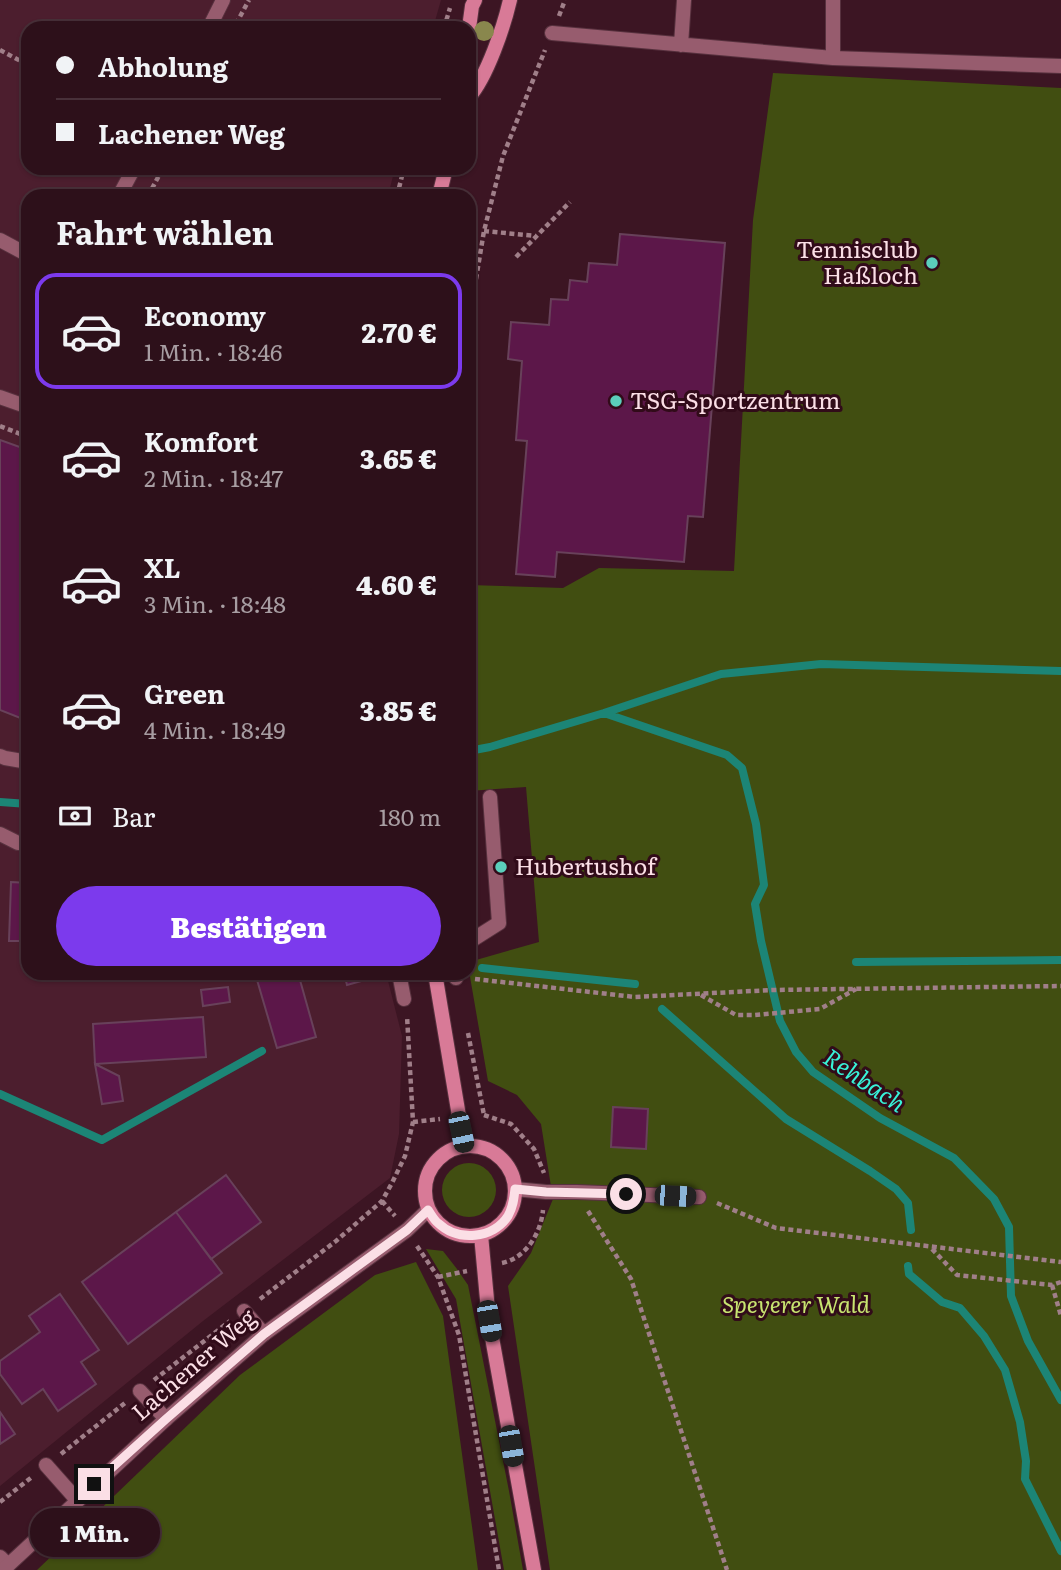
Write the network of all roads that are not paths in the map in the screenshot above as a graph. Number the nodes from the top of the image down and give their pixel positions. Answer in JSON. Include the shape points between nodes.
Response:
{"nodes":[{"id":1,"x":223,"y":0,"type":"edge"},
{"id":2,"x":475,"y":0,"type":"edge"},
{"id":3,"x":510,"y":0,"type":"edge"},
{"id":4,"x":684,"y":0,"type":"edge"},
{"id":5,"x":833,"y":0,"type":"edge"},
{"id":6,"x":212,"y":21,"type":"edge"},
{"id":7,"x":470,"y":21,"type":"edge"},
{"id":8,"x":552,"y":33,"type":"road end"},
{"id":9,"x":681,"y":45,"type":"junction"},
{"id":10,"x":833,"y":58,"type":"junction"},
{"id":11,"x":1061,"y":66,"type":"edge"},
{"id":12,"x":476,"y":89,"type":"edge"},
{"id":13,"x":0,"y":240,"type":"edge"},
{"id":14,"x":21,"y":251,"type":"edge"},
{"id":15,"x":0,"y":397,"type":"edge"},
{"id":16,"x":21,"y":404,"type":"edge"},
{"id":17,"x":0,"y":756,"type":"edge"},
{"id":18,"x":21,"y":761,"type":"edge"},
{"id":19,"x":489,"y":797,"type":"dead end"},
{"id":20,"x":0,"y":834,"type":"edge"},
{"id":21,"x":21,"y":843,"type":"edge"},
{"id":22,"x":476,"y":938,"type":"edge"},
{"id":23,"x":400,"y":980,"type":"edge"},
{"id":24,"x":436,"y":980,"type":"edge"},
{"id":25,"x":404,"y":999,"type":"road end"},
{"id":26,"x":464,"y":1146,"type":"junction"},
{"id":27,"x":515,"y":1189,"type":"junction"},
{"id":28,"x":699,"y":1197,"type":"road end"},
{"id":29,"x":428,"y":1210,"type":"junction"},
{"id":30,"x":481,"y":1235,"type":"junction"},
{"id":31,"x":244,"y":1311,"type":"road end"},
{"id":32,"x":264,"y":1334,"type":"junction"},
{"id":33,"x":140,"y":1391,"type":"road end"},
{"id":34,"x":166,"y":1419,"type":"junction"},
{"id":35,"x":46,"y":1465,"type":"road end"},
{"id":36,"x":77,"y":1500,"type":"junction"},
{"id":37,"x":4,"y":1564,"type":"edge"},
{"id":38,"x":534,"y":1570,"type":"edge"}],
"edges":[{"from":1,"to":6,"type":"street"},
{"from":2,"to":7,"type":"main road"},
{"from":3,"to":12,"type":"main road"},
{"from":4,"to":9,"type":"street"},
{"from":5,"to":10,"type":"street"},
{"from":8,"to":9,"type":"street"},
{"from":9,"to":10,"type":"street"},
{"from":10,"to":11,"type":"street"},
{"from":13,"to":14,"type":"street"},
{"from":15,"to":16,"type":"street"},
{"from":17,"to":18,"type":"street"},
{"from":19,"to":22,"type":"street","via":[[499,923]]},
{"from":20,"to":21,"type":"street"},
{"from":23,"to":25,"type":"street"},
{"from":24,"to":26,"type":"main road"},
{"from":26,"to":27,"type":"main road","via":[[478,1146],[500,1157]]},
{"from":26,"to":29,"type":"main road","via":[[439,1158],[430,1169],[425,1183]]},
{"from":27,"to":28,"type":"street"},
{"from":27,"to":30,"type":"main road","via":[[506,1218]]},
{"from":29,"to":30,"type":"main road","via":[[450,1232]]},
{"from":29,"to":32,"type":"street","name":"Lachener Weg"},
{"from":30,"to":38,"type":"main road","via":[[489,1321]]},
{"from":31,"to":32,"type":"street"},
{"from":32,"to":34,"type":"street","name":"Lachener Weg"},
{"from":33,"to":34,"type":"street"},
{"from":34,"to":36,"type":"street","name":"Lachener Weg"},
{"from":35,"to":36,"type":"street"},
{"from":36,"to":37,"type":"street","name":"Lachener Weg"}]}
